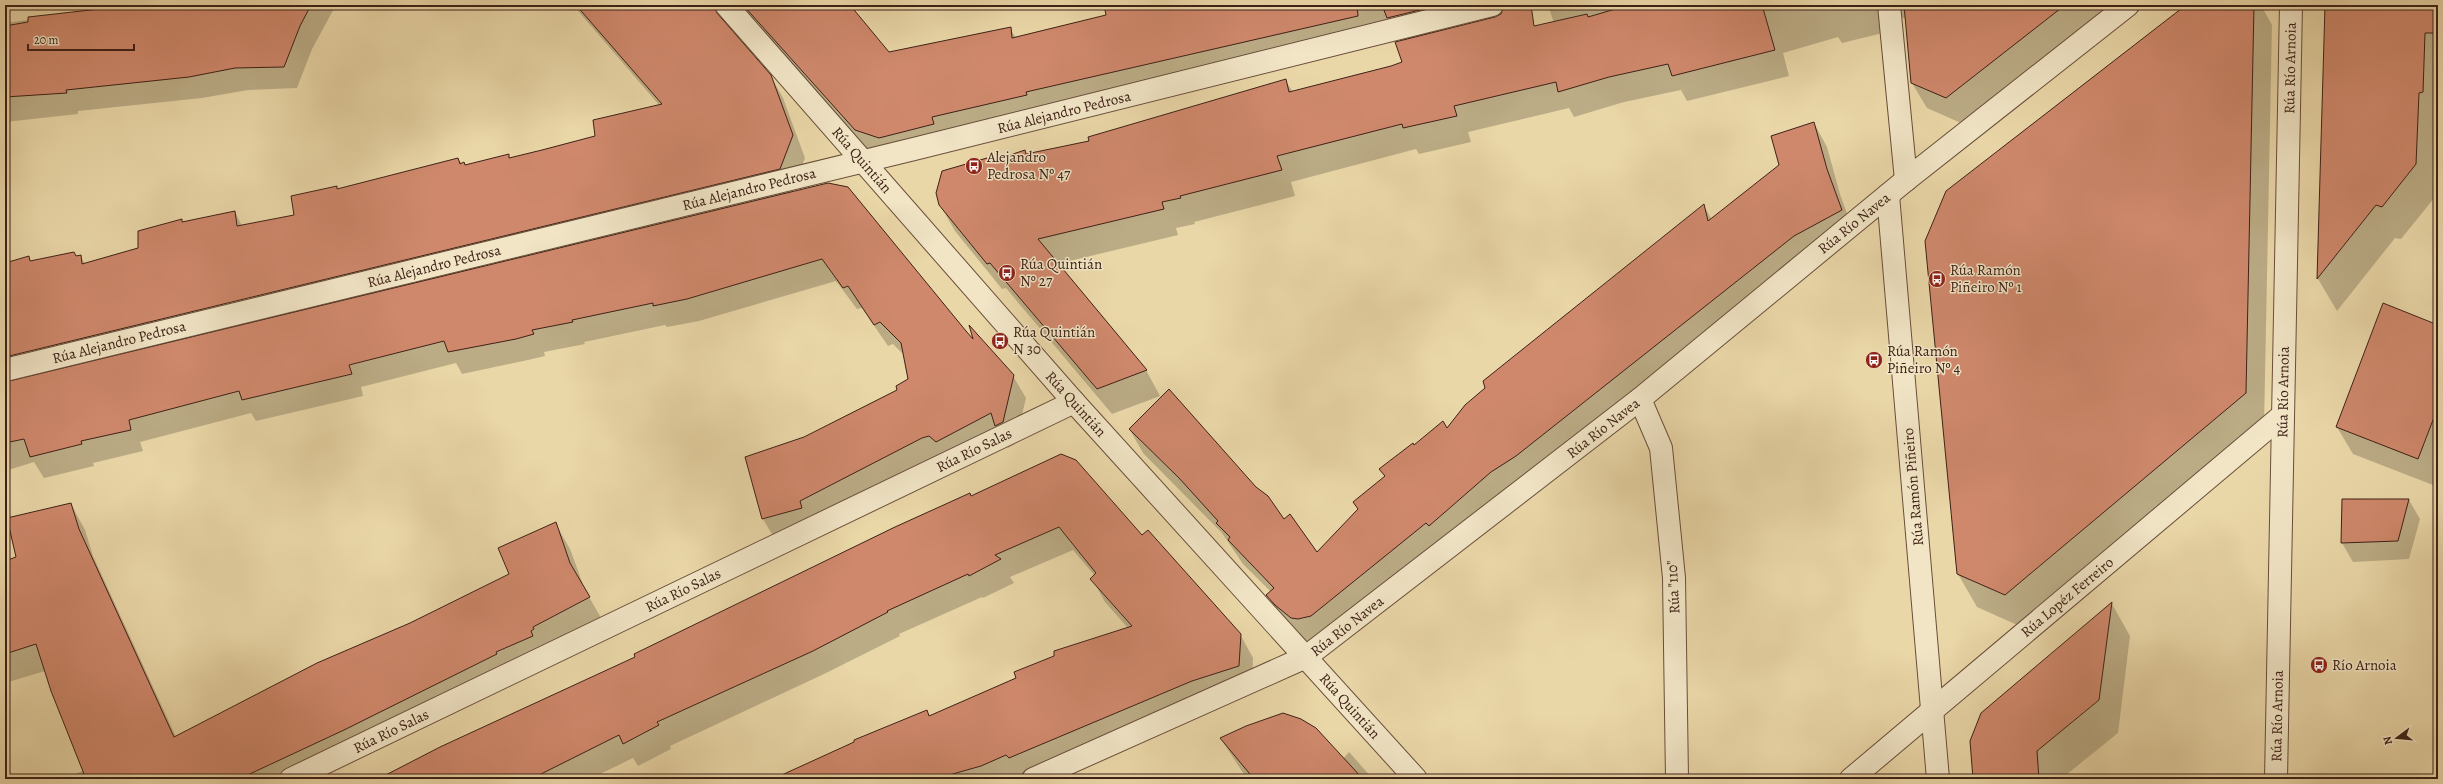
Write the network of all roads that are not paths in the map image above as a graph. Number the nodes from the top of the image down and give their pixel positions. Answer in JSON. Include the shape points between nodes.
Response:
{"nodes":[{"id":1,"x":726,"y":5,"type":"edge"},
{"id":2,"x":1492,"y":5,"type":"edge"},
{"id":3,"x":1889,"y":5,"type":"edge"},
{"id":4,"x":2128,"y":5,"type":"edge"},
{"id":5,"x":2291,"y":5,"type":"edge"},
{"id":6,"x":863,"y":162,"type":"junction"},
{"id":7,"x":1906,"y":180,"type":"junction"},
{"id":8,"x":1888,"y":195,"type":"junction"},
{"id":9,"x":5,"y":370,"type":"edge"},
{"id":10,"x":1640,"y":399,"type":"junction"},
{"id":11,"x":1074,"y":402,"type":"junction"},
{"id":12,"x":2283,"y":415,"type":"junction"},
{"id":13,"x":1306,"y":658,"type":"junction"},
{"id":14,"x":1932,"y":712,"type":"junction"},
{"id":15,"x":291,"y":779,"type":"edge"},
{"id":16,"x":1033,"y":779,"type":"edge"},
{"id":17,"x":1416,"y":779,"type":"edge"},
{"id":18,"x":1677,"y":779,"type":"edge"},
{"id":19,"x":1851,"y":779,"type":"edge"},
{"id":20,"x":1938,"y":779,"type":"edge"},
{"id":21,"x":2276,"y":779,"type":"edge"}],
"edges":[{"from":1,"to":6,"type":"street","name":"Rúa Quintián"},
{"from":2,"to":6,"type":"street","name":"Rúa Alejandro Pedrosa"},
{"from":3,"to":7,"type":"street"},
{"from":4,"to":7,"type":"street","name":"Rúa Río Navea"},
{"from":5,"to":12,"type":"street","name":"Rúa Río Arnoia"},
{"from":6,"to":9,"type":"street","name":"Rúa Alejandro Pedrosa"},
{"from":6,"to":11,"type":"street","name":"Rúa Quintián"},
{"from":7,"to":8,"type":"street","name":"Rúa Río Navea"},
{"from":8,"to":10,"type":"street","name":"Rúa Río Navea"},
{"from":8,"to":14,"type":"street","name":"Rúa Ramón Piñeiro"},
{"from":10,"to":13,"type":"street","name":"Rúa Río Navea"},
{"from":10,"to":18,"type":"street","name":"Rúa \"110\"","via":[[1661,448],[1674,578]]},
{"from":11,"to":13,"type":"street","name":"Rúa Quintián"},
{"from":11,"to":15,"type":"street","name":"Rúa Río Salas"},
{"from":12,"to":14,"type":"street","name":"Rúa Lopéz Ferreiro"},
{"from":12,"to":21,"type":"street","name":"Rúa Río Arnoia"},
{"from":13,"to":16,"type":"street","name":"Rúa Río Navea"},
{"from":13,"to":17,"type":"street","name":"Rúa Quintián"},
{"from":14,"to":19,"type":"street","name":"Rúa Lopéz Ferreiro"},
{"from":14,"to":20,"type":"street","name":"Rúa Ramón Piñeiro"}]}
